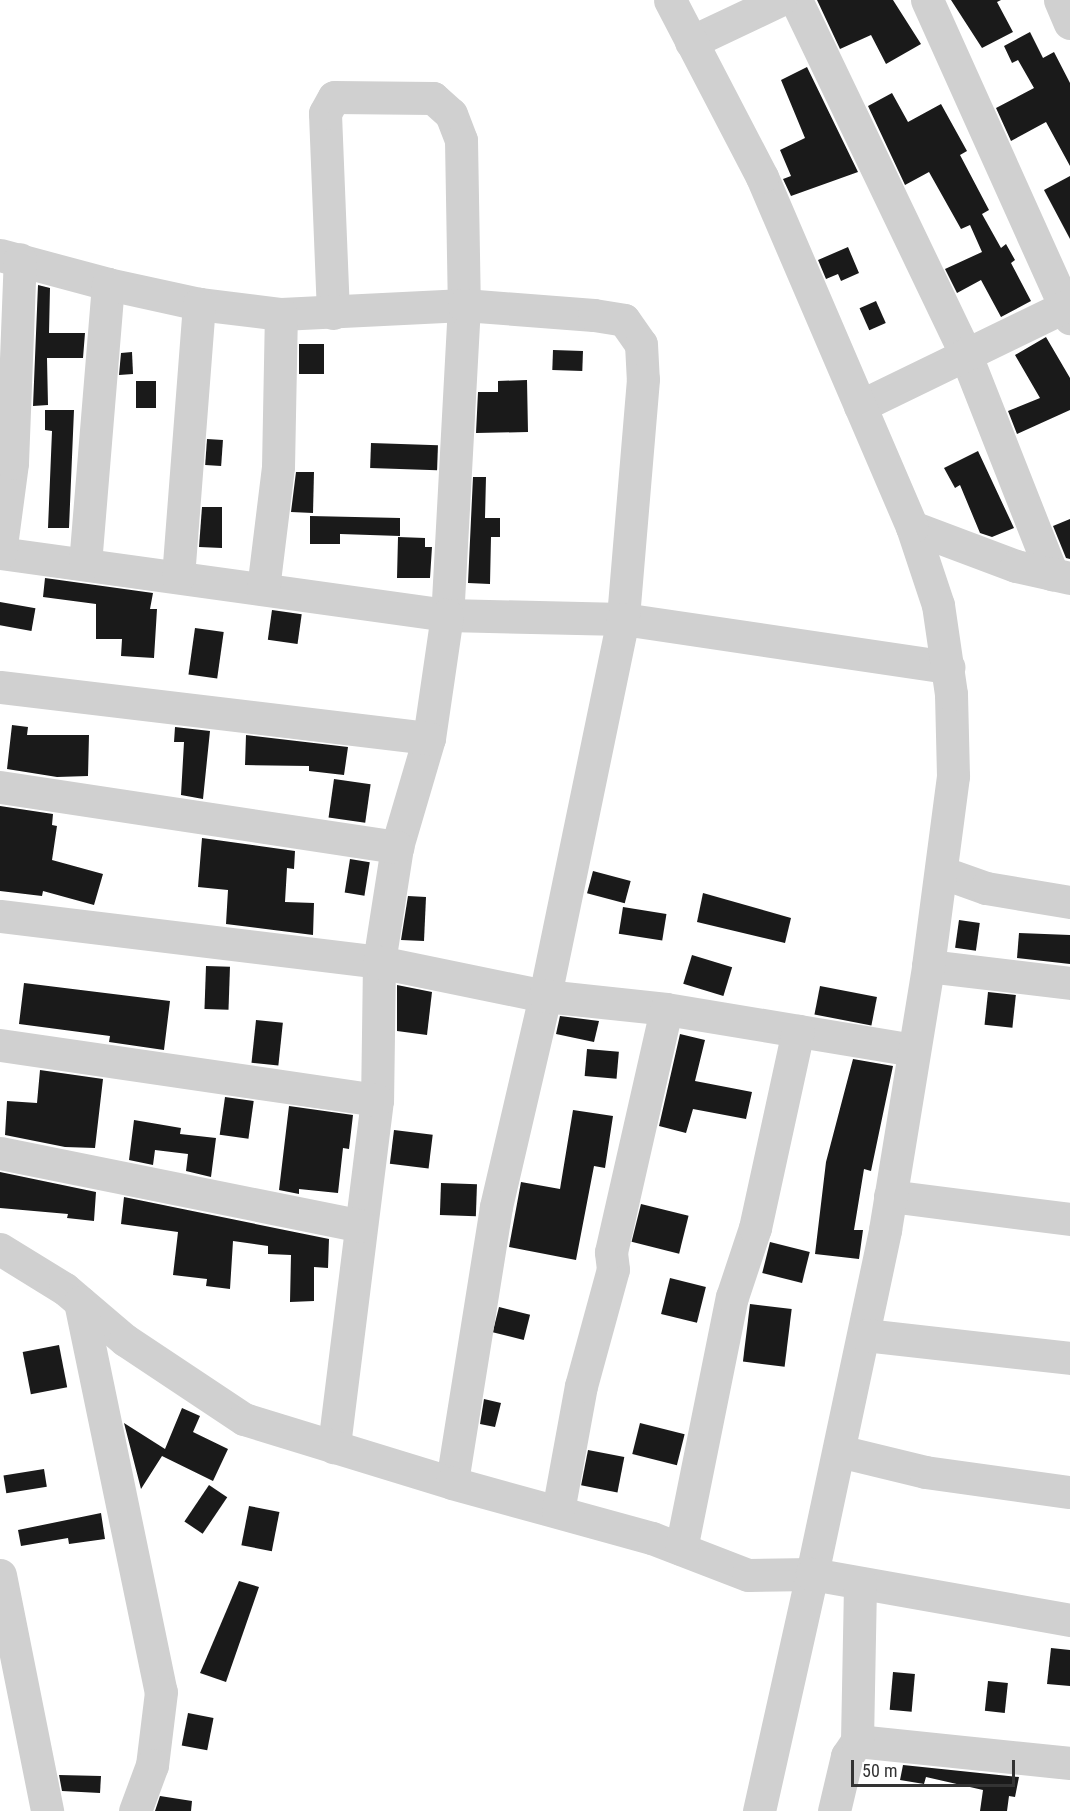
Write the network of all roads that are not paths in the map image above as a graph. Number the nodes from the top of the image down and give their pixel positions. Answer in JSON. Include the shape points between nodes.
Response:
{"nodes":[{"id":1,"x":670,"y":0,"type":"edge"},
{"id":2,"x":780,"y":0,"type":"edge"},
{"id":3,"x":796,"y":0,"type":"edge"},
{"id":4,"x":927,"y":0,"type":"edge"},
{"id":5,"x":1060,"y":0,"type":"edge"},
{"id":6,"x":1070,"y":23,"type":"edge"},
{"id":7,"x":691,"y":42,"type":"junction"},
{"id":8,"x":10,"y":257,"type":"edge"},
{"id":9,"x":108,"y":284,"type":"junction"},
{"id":10,"x":199,"y":304,"type":"junction"},
{"id":11,"x":464,"y":305,"type":"junction"},
{"id":12,"x":333,"y":313,"type":"junction"},
{"id":13,"x":1069,"y":313,"type":"edge"},
{"id":14,"x":281,"y":314,"type":"junction"},
{"id":15,"x":967,"y":357,"type":"junction"},
{"id":16,"x":863,"y":412,"type":"junction"},
{"id":17,"x":912,"y":527,"type":"junction"},
{"id":18,"x":0,"y":553,"type":"edge"},
{"id":19,"x":85,"y":564,"type":"junction"},
{"id":20,"x":1061,"y":576,"type":"edge"},
{"id":21,"x":178,"y":577,"type":"junction"},
{"id":22,"x":263,"y":589,"type":"junction"},
{"id":23,"x":447,"y":615,"type":"junction"},
{"id":24,"x":622,"y":619,"type":"junction"},
{"id":25,"x":948,"y":667,"type":"junction"},
{"id":26,"x":0,"y":687,"type":"edge"},
{"id":27,"x":429,"y":738,"type":"junction"},
{"id":28,"x":0,"y":787,"type":"edge"},
{"id":29,"x":397,"y":847,"type":"junction"},
{"id":30,"x":941,"y":872,"type":"junction"},
{"id":31,"x":1070,"y":902,"type":"edge"},
{"id":32,"x":0,"y":916,"type":"edge"},
{"id":33,"x":379,"y":962,"type":"junction"},
{"id":34,"x":928,"y":966,"type":"junction"},
{"id":35,"x":1070,"y":983,"type":"edge"},
{"id":36,"x":545,"y":996,"type":"junction"},
{"id":37,"x":666,"y":1010,"type":"junction"},
{"id":38,"x":798,"y":1031,"type":"junction"},
{"id":39,"x":0,"y":1045,"type":"edge"},
{"id":40,"x":914,"y":1050,"type":"junction"},
{"id":41,"x":376,"y":1100,"type":"junction"},
{"id":42,"x":0,"y":1153,"type":"edge"},
{"id":43,"x":890,"y":1196,"type":"junction"},
{"id":44,"x":1070,"y":1219,"type":"edge"},
{"id":45,"x":361,"y":1226,"type":"junction"},
{"id":46,"x":0,"y":1250,"type":"edge"},
{"id":47,"x":80,"y":1302,"type":"junction"},
{"id":48,"x":865,"y":1335,"type":"junction"},
{"id":49,"x":1070,"y":1358,"type":"edge"},
{"id":50,"x":333,"y":1447,"type":"junction"},
{"id":51,"x":839,"y":1451,"type":"junction"},
{"id":52,"x":452,"y":1483,"type":"junction"},
{"id":53,"x":1070,"y":1492,"type":"edge"},
{"id":54,"x":558,"y":1511,"type":"junction"},
{"id":55,"x":681,"y":1549,"type":"junction"},
{"id":56,"x":812,"y":1574,"type":"junction"},
{"id":57,"x":0,"y":1575,"type":"edge"},
{"id":58,"x":860,"y":1583,"type":"junction"},
{"id":59,"x":1070,"y":1620,"type":"edge"},
{"id":60,"x":857,"y":1741,"type":"junction"},
{"id":61,"x":1070,"y":1764,"type":"edge"},
{"id":62,"x":47,"y":1811,"type":"edge"},
{"id":63,"x":135,"y":1811,"type":"edge"},
{"id":64,"x":759,"y":1811,"type":"edge"},
{"id":65,"x":834,"y":1811,"type":"edge"}],
"edges":[{"from":1,"to":7,"type":"street"},
{"from":2,"to":7,"type":"street"},
{"from":3,"to":15,"type":"street"},
{"from":4,"to":13,"type":"street"},
{"from":5,"to":6,"type":"street"},
{"from":7,"to":16,"type":"street","via":[[762,177]]},
{"from":8,"to":9,"type":"street"},
{"from":8,"to":18,"type":"street","via":[[12,463]]},
{"from":9,"to":10,"type":"street"},
{"from":9,"to":19,"type":"street"},
{"from":10,"to":14,"type":"street"},
{"from":10,"to":21,"type":"street"},
{"from":11,"to":12,"type":"street"},
{"from":11,"to":12,"type":"street","via":[[461,140],[451,114],[433,98],[334,97],[325,113]]},
{"from":11,"to":23,"type":"street"},
{"from":11,"to":24,"type":"street","via":[[624,320],[641,344],[643,379]]},
{"from":12,"to":14,"type":"street"},
{"from":13,"to":15,"type":"street"},
{"from":14,"to":22,"type":"street","via":[[278,467]]},
{"from":15,"to":16,"type":"street"},
{"from":15,"to":20,"type":"street"},
{"from":16,"to":17,"type":"street"},
{"from":17,"to":20,"type":"street","via":[[1016,566]]},
{"from":17,"to":25,"type":"street","via":[[938,605]]},
{"from":18,"to":19,"type":"street"},
{"from":19,"to":21,"type":"street"},
{"from":21,"to":22,"type":"street"},
{"from":22,"to":23,"type":"street"},
{"from":23,"to":24,"type":"street"},
{"from":23,"to":27,"type":"street"},
{"from":24,"to":25,"type":"street"},
{"from":24,"to":36,"type":"street"},
{"from":25,"to":30,"type":"street","via":[[953,777]]},
{"from":26,"to":27,"type":"street"},
{"from":27,"to":29,"type":"street"},
{"from":28,"to":29,"type":"street"},
{"from":29,"to":33,"type":"street"},
{"from":30,"to":31,"type":"street","via":[[986,888]]},
{"from":30,"to":34,"type":"street"},
{"from":32,"to":33,"type":"street"},
{"from":33,"to":36,"type":"street"},
{"from":33,"to":41,"type":"street"},
{"from":34,"to":35,"type":"street"},
{"from":34,"to":40,"type":"street"},
{"from":36,"to":37,"type":"street"},
{"from":36,"to":52,"type":"street","via":[[496,1207]]},
{"from":37,"to":38,"type":"street"},
{"from":37,"to":54,"type":"street","via":[[611,1252],[613,1269],[581,1386]]},
{"from":38,"to":40,"type":"street"},
{"from":38,"to":55,"type":"street","via":[[755,1228],[732,1297]]},
{"from":39,"to":41,"type":"street"},
{"from":40,"to":43,"type":"street"},
{"from":41,"to":45,"type":"street"},
{"from":42,"to":45,"type":"street"},
{"from":43,"to":44,"type":"street"},
{"from":43,"to":48,"type":"street"},
{"from":45,"to":50,"type":"street"},
{"from":46,"to":47,"type":"street"},
{"from":47,"to":50,"type":"street","via":[[125,1340],[244,1419]]},
{"from":47,"to":63,"type":"street","via":[[161,1692],[152,1765]]},
{"from":48,"to":49,"type":"street"},
{"from":48,"to":51,"type":"street"},
{"from":50,"to":52,"type":"street"},
{"from":51,"to":53,"type":"street","via":[[925,1472]]},
{"from":51,"to":56,"type":"street"},
{"from":52,"to":54,"type":"street"},
{"from":54,"to":55,"type":"street"},
{"from":55,"to":56,"type":"street","via":[[748,1575]]},
{"from":56,"to":58,"type":"street"},
{"from":56,"to":64,"type":"street"},
{"from":57,"to":62,"type":"street"},
{"from":58,"to":59,"type":"street"},
{"from":58,"to":60,"type":"street"},
{"from":60,"to":61,"type":"street"},
{"from":60,"to":65,"type":"street","via":[[847,1756]]}]}
